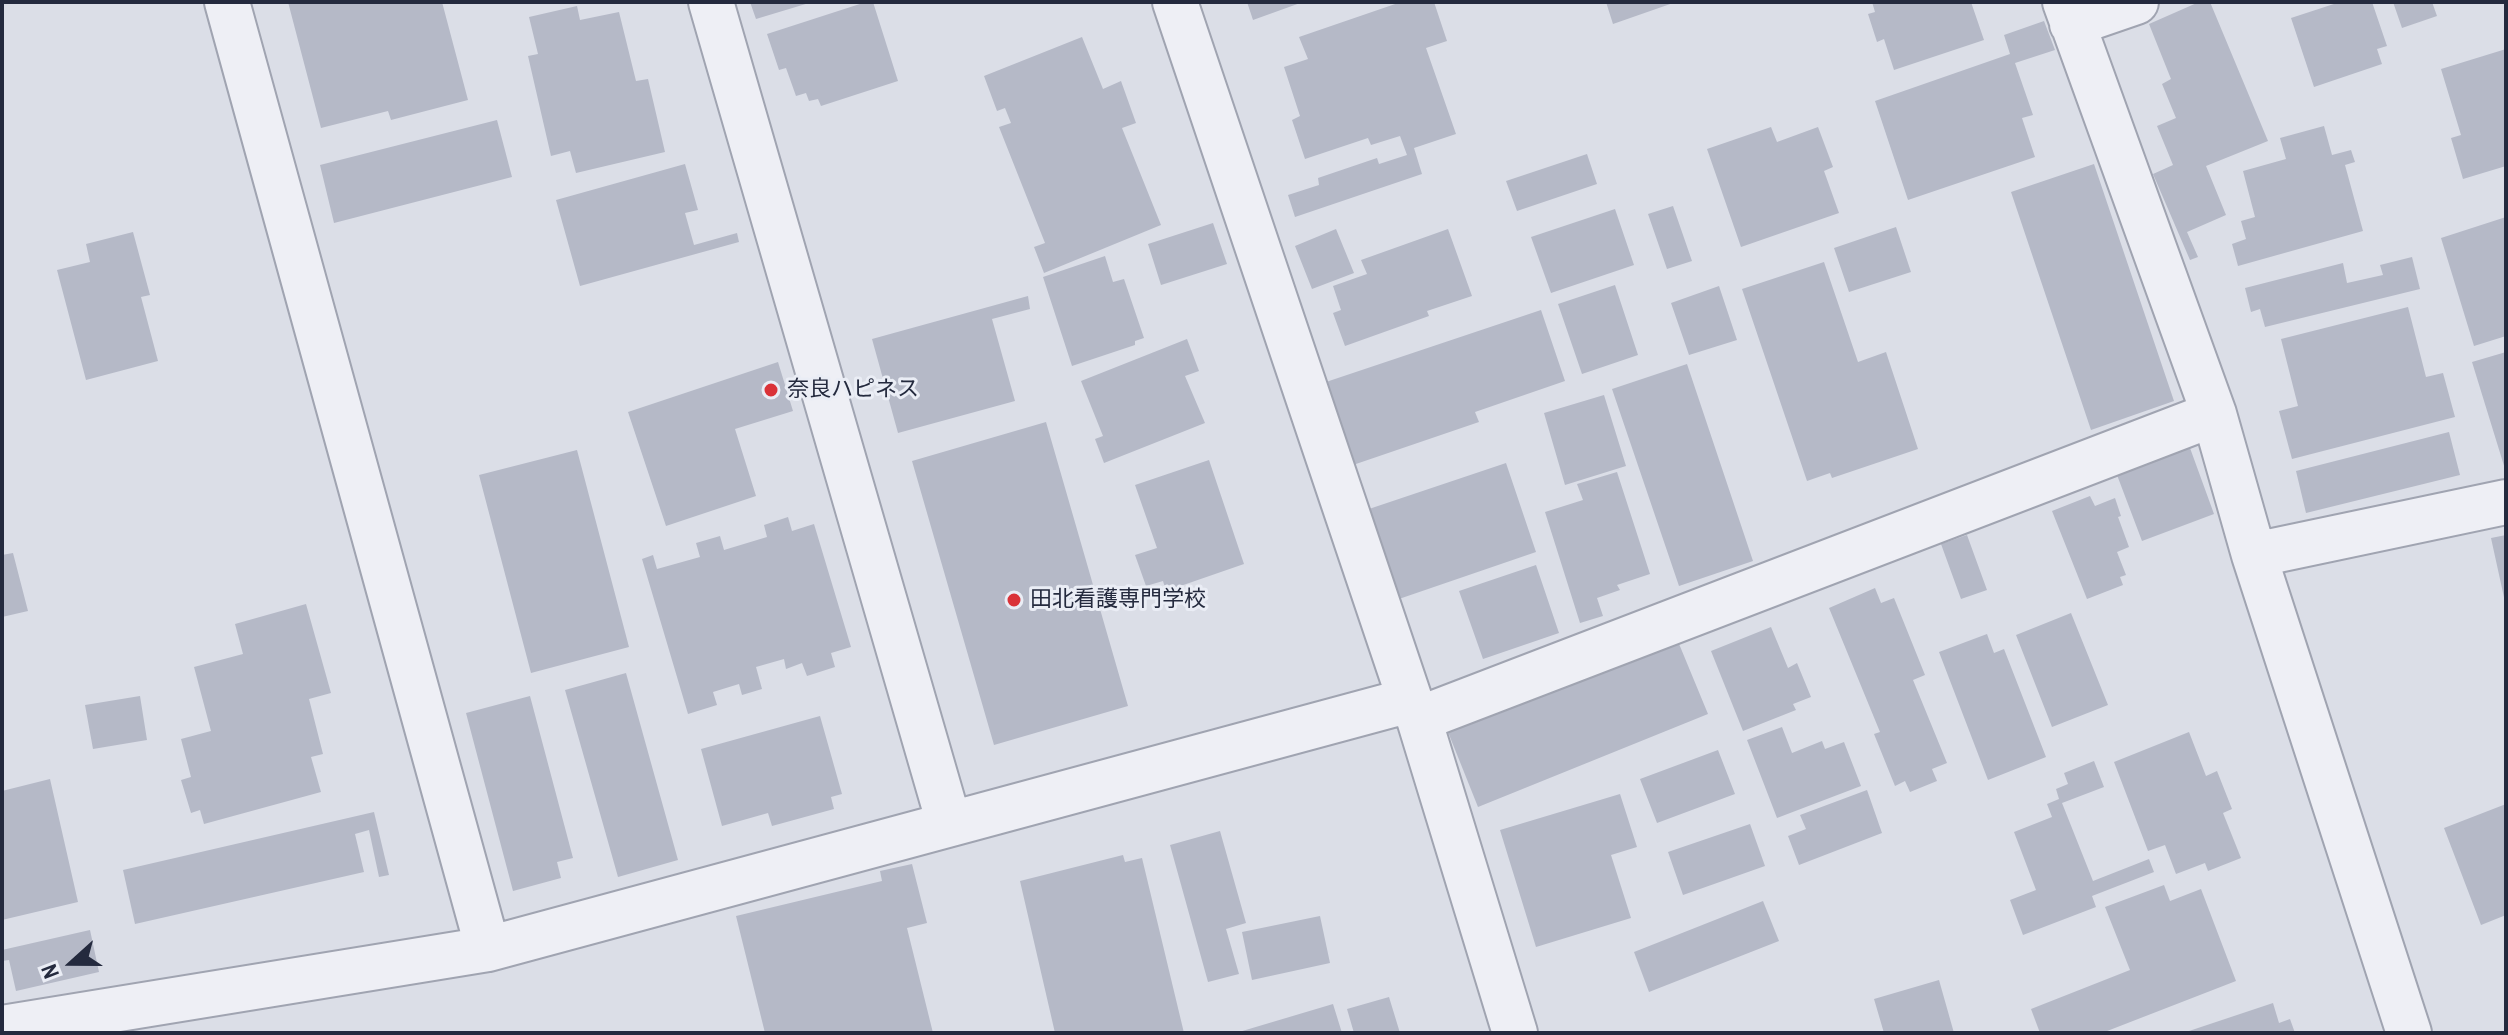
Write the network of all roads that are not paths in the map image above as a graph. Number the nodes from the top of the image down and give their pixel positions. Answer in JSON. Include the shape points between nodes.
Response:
{"nodes":[{"id":1,"x":227,"y":2,"type":"edge"},
{"id":2,"x":711,"y":2,"type":"edge"},
{"id":3,"x":1175,"y":2,"type":"edge"},
{"id":4,"x":2136,"y":2,"type":"edge"},
{"id":5,"x":2069,"y":13,"type":"edge"},
{"id":6,"x":2214,"y":414,"type":"junction"},
{"id":7,"x":2506,"y":502,"type":"edge"},
{"id":8,"x":2254,"y":555,"type":"junction"},
{"id":9,"x":1414,"y":709,"type":"junction"},
{"id":10,"x":949,"y":823,"type":"junction"},
{"id":11,"x":488,"y":949,"type":"junction"},
{"id":12,"x":2,"y":1028,"type":"edge"},
{"id":13,"x":1515,"y":1033,"type":"edge"},
{"id":14,"x":2409,"y":1033,"type":"edge"}],
"edges":[{"from":1,"to":11,"type":"street"},
{"from":2,"to":10,"type":"street"},
{"from":3,"to":9,"type":"street"},
{"from":4,"to":5,"type":"street"},
{"from":5,"to":6,"type":"street"},
{"from":6,"to":8,"type":"street"},
{"from":6,"to":9,"type":"street"},
{"from":7,"to":8,"type":"street"},
{"from":8,"to":14,"type":"street"},
{"from":9,"to":10,"type":"street"},
{"from":9,"to":13,"type":"street"},
{"from":10,"to":11,"type":"street"},
{"from":11,"to":12,"type":"street"}]}
